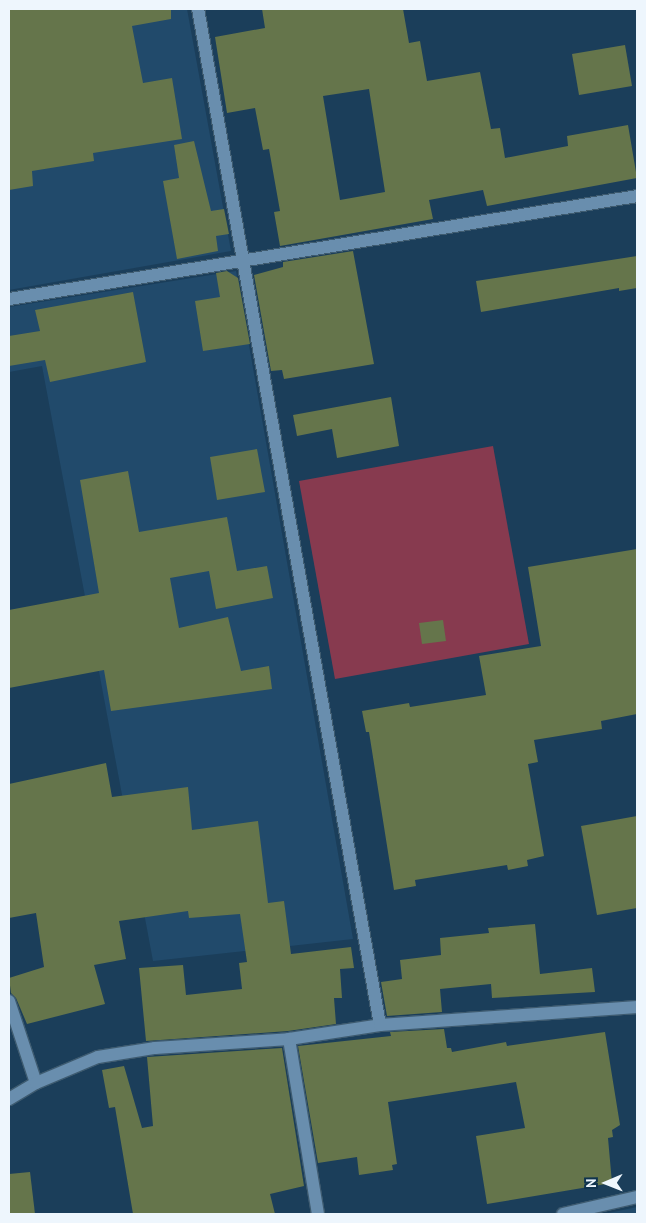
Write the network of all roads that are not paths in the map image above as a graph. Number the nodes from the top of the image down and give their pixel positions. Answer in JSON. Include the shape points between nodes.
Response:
{"nodes":[{"id":1,"x":198,"y":9,"type":"edge"},
{"id":2,"x":637,"y":196,"type":"edge"},
{"id":3,"x":244,"y":262,"type":"junction"},
{"id":4,"x":9,"y":300,"type":"edge"},
{"id":5,"x":9,"y":1001,"type":"edge"},
{"id":6,"x":637,"y":1007,"type":"edge"},
{"id":7,"x":380,"y":1025,"type":"junction"},
{"id":8,"x":289,"y":1039,"type":"junction"},
{"id":9,"x":36,"y":1083,"type":"junction"},
{"id":10,"x":9,"y":1099,"type":"edge"},
{"id":11,"x":637,"y":1198,"type":"edge"},
{"id":12,"x":318,"y":1214,"type":"edge"},
{"id":13,"x":563,"y":1214,"type":"edge"}],
"edges":[{"from":1,"to":3,"type":"street"},
{"from":2,"to":3,"type":"street"},
{"from":3,"to":4,"type":"street"},
{"from":3,"to":7,"type":"street"},
{"from":5,"to":9,"type":"street"},
{"from":6,"to":7,"type":"street"},
{"from":7,"to":8,"type":"street"},
{"from":8,"to":9,"type":"street","via":[[155,1048],[98,1057]]},
{"from":8,"to":12,"type":"street"},
{"from":9,"to":10,"type":"street"},
{"from":11,"to":13,"type":"street"}]}
